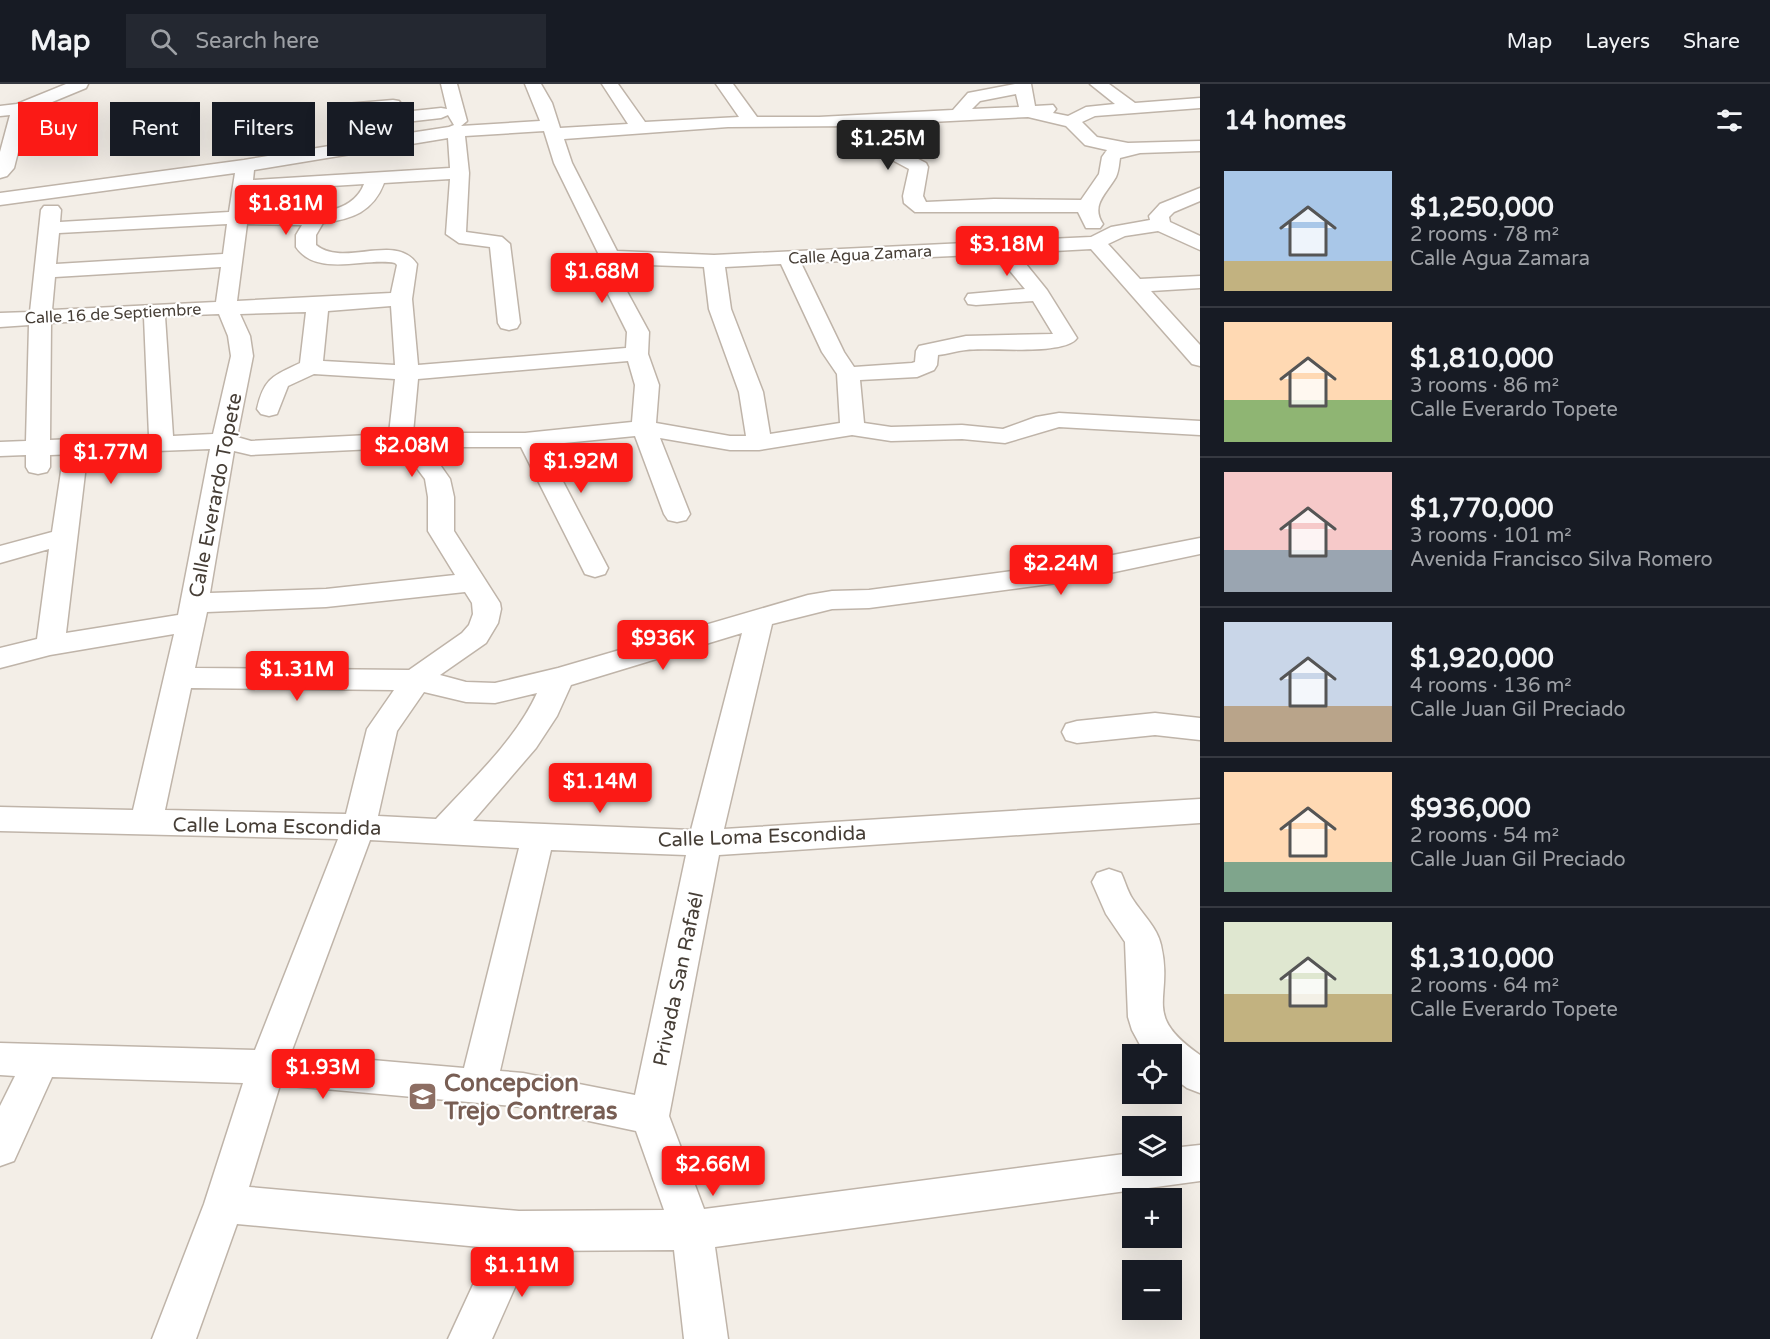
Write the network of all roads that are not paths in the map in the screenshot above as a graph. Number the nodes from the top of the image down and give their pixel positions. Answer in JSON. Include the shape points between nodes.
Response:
{"nodes":[{"id":1,"x":80,"y":84,"type":"edge"},
{"id":2,"x":533,"y":84,"type":"edge"},
{"id":3,"x":610,"y":84,"type":"edge"},
{"id":4,"x":724,"y":84,"type":"edge"},
{"id":5,"x":1098,"y":84,"type":"edge"},
{"id":6,"x":1023,"y":86,"type":"edge"},
{"id":7,"x":1178,"y":90,"type":"dead end"},
{"id":8,"x":37,"y":102,"type":"edge"},
{"id":9,"x":1197,"y":107,"type":"edge"},
{"id":10,"x":1131,"y":108,"type":"junction"},
{"id":11,"x":18,"y":109,"type":"edge"},
{"id":12,"x":1107,"y":109,"type":"junction"},
{"id":13,"x":455,"y":110,"type":"edge"},
{"id":14,"x":0,"y":111,"type":"edge"},
{"id":15,"x":1028,"y":112,"type":"junction"},
{"id":16,"x":18,"y":116,"type":"edge"},
{"id":17,"x":414,"y":116,"type":"edge"},
{"id":18,"x":414,"y":116,"type":"edge"},
{"id":19,"x":957,"y":116,"type":"junction"},
{"id":20,"x":858,"y":121,"type":"junction"},
{"id":21,"x":752,"y":122,"type":"junction"},
{"id":22,"x":1072,"y":122,"type":"junction"},
{"id":23,"x":640,"y":129,"type":"junction"},
{"id":24,"x":553,"y":130,"type":"junction"},
{"id":25,"x":327,"y":138,"type":"edge"},
{"id":26,"x":1091,"y":141,"type":"junction"},
{"id":27,"x":1200,"y":146,"type":"edge"},
{"id":28,"x":1129,"y":148,"type":"junction"},
{"id":29,"x":1110,"y":160,"type":"junction"},
{"id":30,"x":1,"y":172,"type":"edge"},
{"id":31,"x":460,"y":173,"type":"junction"},
{"id":32,"x":244,"y":176,"type":"junction"},
{"id":33,"x":376,"y":178,"type":"junction"},
{"id":34,"x":53,"y":192,"type":"junction"},
{"id":35,"x":1200,"y":194,"type":"edge"},
{"id":36,"x":0,"y":199,"type":"edge"},
{"id":37,"x":1087,"y":212,"type":"junction"},
{"id":38,"x":317,"y":218,"type":"junction"},
{"id":39,"x":238,"y":219,"type":"junction"},
{"id":40,"x":1161,"y":225,"type":"junction"},
{"id":41,"x":50,"y":228,"type":"junction"},
{"id":42,"x":1095,"y":241,"type":"junction"},
{"id":43,"x":1200,"y":244,"type":"edge"},
{"id":44,"x":1001,"y":247,"type":"junction"},
{"id":45,"x":610,"y":257,"type":"junction"},
{"id":46,"x":788,"y":257,"type":"junction"},
{"id":47,"x":232,"y":260,"type":"junction"},
{"id":48,"x":714,"y":261,"type":"junction"},
{"id":49,"x":45,"y":271,"type":"junction"},
{"id":50,"x":1200,"y":282,"type":"edge"},
{"id":51,"x":1135,"y":286,"type":"junction"},
{"id":52,"x":1040,"y":294,"type":"junction"},
{"id":53,"x":401,"y":298,"type":"junction"},
{"id":54,"x":976,"y":299,"type":"dead end"},
{"id":55,"x":318,"y":305,"type":"junction"},
{"id":56,"x":226,"y":307,"type":"junction"},
{"id":57,"x":154,"y":310,"type":"junction"},
{"id":58,"x":40,"y":318,"type":"junction"},
{"id":59,"x":0,"y":320,"type":"edge"},
{"id":60,"x":509,"y":323,"type":"dead end"},
{"id":61,"x":637,"y":354,"type":"junction"},
{"id":62,"x":1200,"y":358,"type":"edge"},
{"id":63,"x":311,"y":367,"type":"junction"},
{"id":64,"x":407,"y":374,"type":"junction"},
{"id":65,"x":848,"y":374,"type":"junction"},
{"id":66,"x":269,"y":409,"type":"dead end"},
{"id":67,"x":644,"y":428,"type":"junction"},
{"id":68,"x":852,"y":428,"type":"junction"},
{"id":69,"x":1200,"y":428,"type":"edge"},
{"id":70,"x":400,"y":440,"type":"junction"},
{"id":71,"x":529,"y":440,"type":"junction"},
{"id":72,"x":759,"y":443,"type":"junction"},
{"id":73,"x":161,"y":444,"type":"junction"},
{"id":74,"x":0,"y":449,"type":"edge"},
{"id":75,"x":432,"y":449,"type":"junction"},
{"id":76,"x":222,"y":450,"type":"junction"},
{"id":77,"x":38,"y":458,"type":"junction"},
{"id":78,"x":74,"y":465,"type":"junction"},
{"id":79,"x":0,"y":468,"type":"edge"},
{"id":80,"x":677,"y":514,"type":"dead end"},
{"id":81,"x":63,"y":537,"type":"junction"},
{"id":82,"x":1200,"y":546,"type":"edge"},
{"id":83,"x":0,"y":555,"type":"edge"},
{"id":84,"x":595,"y":568,"type":"dead end"},
{"id":85,"x":472,"y":582,"type":"junction"},
{"id":86,"x":192,"y":612,"type":"junction"},
{"id":87,"x":760,"y":617,"type":"junction"},
{"id":88,"x":50,"y":645,"type":"junction"},
{"id":89,"x":0,"y":658,"type":"edge"},
{"id":90,"x":178,"y":678,"type":"junction"},
{"id":91,"x":559,"y":678,"type":"junction"},
{"id":92,"x":416,"y":680,"type":"junction"},
{"id":93,"x":1200,"y":729,"type":"edge"},
{"id":94,"x":1077,"y":732,"type":"dead end"},
{"id":95,"x":1200,"y":812,"type":"edge"},
{"id":96,"x":0,"y":819,"type":"edge"},
{"id":97,"x":146,"y":824,"type":"junction"},
{"id":98,"x":359,"y":827,"type":"junction"},
{"id":99,"x":445,"y":831,"type":"junction"},
{"id":100,"x":538,"y":837,"type":"junction"},
{"id":101,"x":706,"y":843,"type":"junction"},
{"id":102,"x":1109,"y":882,"type":"dead end"},
{"id":103,"x":1158,"y":1044,"type":"edge"},
{"id":104,"x":0,"y":1059,"type":"edge"},
{"id":105,"x":41,"y":1060,"type":"junction"},
{"id":106,"x":1182,"y":1063,"type":"edge"},
{"id":107,"x":267,"y":1067,"type":"junction"},
{"id":108,"x":1200,"y":1076,"type":"edge"},
{"id":109,"x":478,"y":1086,"type":"junction"},
{"id":110,"x":650,"y":1116,"type":"junction"},
{"id":111,"x":0,"y":1148,"type":"edge"},
{"id":112,"x":1200,"y":1163,"type":"edge"},
{"id":113,"x":224,"y":1204,"type":"junction"},
{"id":114,"x":692,"y":1230,"type":"junction"},
{"id":115,"x":519,"y":1231,"type":"junction"},
{"id":116,"x":174,"y":1339,"type":"edge"},
{"id":117,"x":470,"y":1339,"type":"edge"},
{"id":118,"x":706,"y":1339,"type":"edge"}],
"edges":[{"from":1,"to":8,"type":"street"},
{"from":2,"to":24,"type":"street"},
{"from":3,"to":23,"type":"street"},
{"from":4,"to":21,"type":"street"},
{"from":5,"to":10,"type":"street"},
{"from":6,"to":15,"type":"street"},
{"from":6,"to":19,"type":"street","via":[[974,97]]},
{"from":7,"to":9,"type":"street"},
{"from":9,"to":10,"type":"street"},
{"from":10,"to":12,"type":"street"},
{"from":11,"to":14,"type":"street"},
{"from":12,"to":15,"type":"street","via":[[1058,107]]},
{"from":12,"to":22,"type":"street","via":[[1086,112]]},
{"from":13,"to":17,"type":"street"},
{"from":13,"to":18,"type":"street"},
{"from":13,"to":24,"type":"street"},
{"from":13,"to":31,"type":"street"},
{"from":15,"to":19,"type":"street"},
{"from":15,"to":22,"type":"street"},
{"from":16,"to":30,"type":"street"},
{"from":19,"to":20,"type":"street"},
{"from":20,"to":21,"type":"street"},
{"from":20,"to":37,"type":"street","via":[[887,150],[919,166],[913,201],[916,206]]},
{"from":21,"to":23,"type":"street"},
{"from":22,"to":26,"type":"street"},
{"from":23,"to":24,"type":"street"},
{"from":24,"to":45,"type":"street","via":[[579,199]]},
{"from":25,"to":32,"type":"street"},
{"from":26,"to":28,"type":"street"},
{"from":26,"to":29,"type":"street"},
{"from":27,"to":28,"type":"street"},
{"from":28,"to":29,"type":"street","via":[[1114,153]]},
{"from":29,"to":37,"type":"street","via":[[1110,170]]},
{"from":31,"to":33,"type":"street"},
{"from":31,"to":60,"type":"street","via":[[456,231],[464,239],[500,244]]},
{"from":32,"to":33,"type":"street"},
{"from":32,"to":34,"type":"street"},
{"from":32,"to":39,"type":"street"},
{"from":33,"to":38,"type":"street","via":[[371,194],[361,205]]},
{"from":34,"to":36,"type":"street"},
{"from":34,"to":41,"type":"street"},
{"from":35,"to":40,"type":"street","via":[[1167,208],[1159,216]]},
{"from":37,"to":42,"type":"street","via":[[1081,228]]},
{"from":38,"to":39,"type":"street"},
{"from":38,"to":53,"type":"street","via":[[304,242],[314,255],[392,256],[405,261]]},
{"from":39,"to":41,"type":"street"},
{"from":39,"to":47,"type":"street"},
{"from":40,"to":42,"type":"street","name":"Calle Agua Zamara"},
{"from":40,"to":43,"type":"street"},
{"from":41,"to":49,"type":"street"},
{"from":42,"to":44,"type":"street","name":"Calle Agua Zamara"},
{"from":42,"to":51,"type":"street"},
{"from":44,"to":46,"type":"street","name":"Calle Agua Zamara"},
{"from":44,"to":52,"type":"street"},
{"from":45,"to":48,"type":"street","name":"Calle Agua Zamara"},
{"from":45,"to":61,"type":"street","via":[[614,286],[639,332]]},
{"from":46,"to":48,"type":"street","name":"Calle Agua Zamara"},
{"from":46,"to":65,"type":"street","via":[[833,352]]},
{"from":47,"to":49,"type":"street"},
{"from":47,"to":56,"type":"street"},
{"from":48,"to":72,"type":"street","via":[[720,309],[751,392]]},
{"from":49,"to":58,"type":"street"},
{"from":50,"to":51,"type":"street"},
{"from":51,"to":62,"type":"street"},
{"from":52,"to":54,"type":"street"},
{"from":52,"to":65,"type":"street","via":[[1066,335],[1064,339],[962,343],[927,351],[927,362],[920,369]]},
{"from":53,"to":55,"type":"street","name":"Calle 16 de Septiembre"},
{"from":53,"to":64,"type":"street"},
{"from":55,"to":56,"type":"street","name":"Calle 16 de Septiembre"},
{"from":55,"to":63,"type":"street"},
{"from":56,"to":57,"type":"street","name":"Calle 16 de Septiembre"},
{"from":56,"to":76,"type":"street","name":"Calle Everardo Topete","via":[[239,336],[242,356]]},
{"from":57,"to":58,"type":"street","name":"Calle 16 de Septiembre"},
{"from":57,"to":73,"type":"street"},
{"from":58,"to":59,"type":"street","name":"Calle 16 de Septiembre"},
{"from":58,"to":77,"type":"street"},
{"from":61,"to":64,"type":"street"},
{"from":61,"to":67,"type":"street","via":[[647,385]]},
{"from":63,"to":64,"type":"street"},
{"from":63,"to":66,"type":"street","via":[[280,381]]},
{"from":64,"to":70,"type":"street"},
{"from":65,"to":68,"type":"street"},
{"from":67,"to":71,"type":"street"},
{"from":67,"to":72,"type":"street","via":[[730,443]]},
{"from":67,"to":80,"type":"street"},
{"from":68,"to":69,"type":"street","via":[[891,434],[962,432],[1005,436],[1059,420]]},
{"from":68,"to":72,"type":"street"},
{"from":70,"to":75,"type":"street"},
{"from":70,"to":76,"type":"street"},
{"from":71,"to":75,"type":"street"},
{"from":71,"to":84,"type":"street"},
{"from":73,"to":76,"type":"street"},
{"from":73,"to":77,"type":"street"},
{"from":74,"to":77,"type":"street"},
{"from":75,"to":85,"type":"street","via":[[441,493],[441,531]]},
{"from":76,"to":78,"type":"street"},
{"from":76,"to":86,"type":"street","name":"Calle Everardo Topete"},
{"from":77,"to":78,"type":"street"},
{"from":77,"to":79,"type":"street"},
{"from":78,"to":81,"type":"street"},
{"from":81,"to":83,"type":"street"},
{"from":81,"to":88,"type":"street"},
{"from":82,"to":87,"type":"street","via":[[1072,572],[819,602]]},
{"from":85,"to":86,"type":"street"},
{"from":85,"to":92,"type":"street","via":[[488,613],[480,632]]},
{"from":86,"to":88,"type":"street"},
{"from":86,"to":90,"type":"street","name":"Calle Everardo Topete"},
{"from":87,"to":91,"type":"street"},
{"from":87,"to":101,"type":"street","name":"Privada San Rafaél"},
{"from":88,"to":89,"type":"street"},
{"from":90,"to":92,"type":"street"},
{"from":90,"to":97,"type":"street","name":"Calle Everardo Topete"},
{"from":91,"to":92,"type":"street","via":[[479,694]]},
{"from":91,"to":99,"type":"street","via":[[542,716],[525,740]]},
{"from":92,"to":98,"type":"street","via":[[382,729]]},
{"from":93,"to":94,"type":"street","via":[[1155,724]]},
{"from":95,"to":101,"type":"street","name":"Calle Loma Escondida"},
{"from":96,"to":97,"type":"street","name":"Calle Loma Escondida"},
{"from":97,"to":98,"type":"street","name":"Calle Loma Escondida"},
{"from":98,"to":99,"type":"street","name":"Calle Loma Escondida"},
{"from":98,"to":107,"type":"street"},
{"from":99,"to":100,"type":"street","name":"Calle Loma Escondida"},
{"from":100,"to":101,"type":"street","name":"Calle Loma Escondida"},
{"from":100,"to":109,"type":"street"},
{"from":101,"to":110,"type":"street","name":"Privada San Rafaél"},
{"from":102,"to":103,"type":"street","via":[[1144,946],[1144,1013]]},
{"from":104,"to":105,"type":"street"},
{"from":105,"to":107,"type":"street"},
{"from":105,"to":111,"type":"street"},
{"from":106,"to":108,"type":"street"},
{"from":107,"to":109,"type":"street"},
{"from":107,"to":113,"type":"street"},
{"from":109,"to":110,"type":"street","via":[[523,1090]]},
{"from":110,"to":114,"type":"street"},
{"from":112,"to":114,"type":"street"},
{"from":113,"to":115,"type":"street"},
{"from":113,"to":116,"type":"street"},
{"from":114,"to":115,"type":"street"},
{"from":114,"to":118,"type":"street"},
{"from":115,"to":117,"type":"street"}]}
